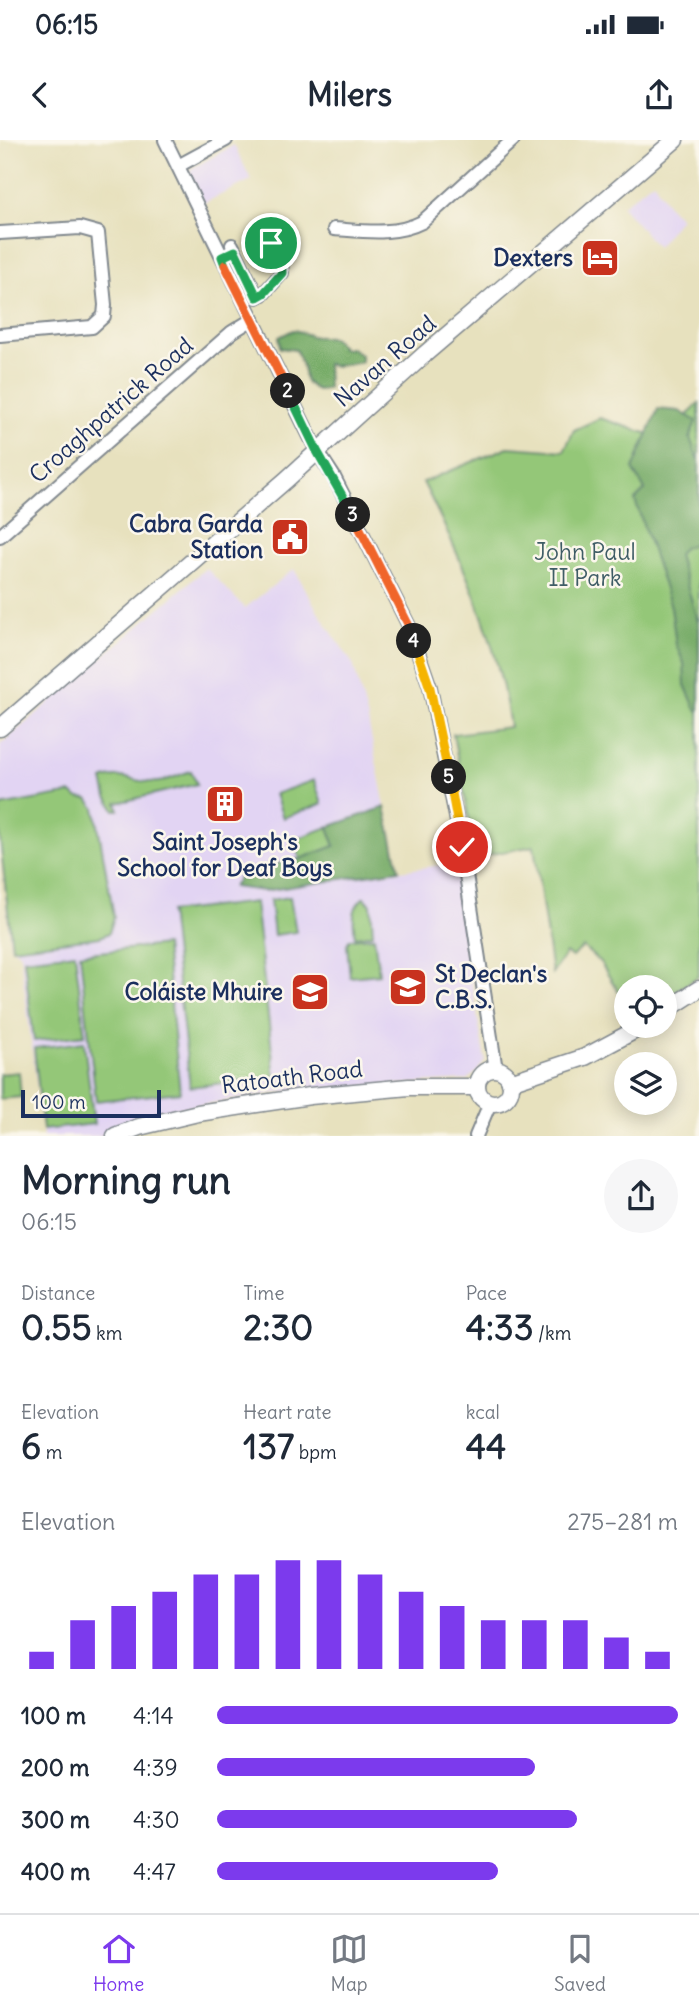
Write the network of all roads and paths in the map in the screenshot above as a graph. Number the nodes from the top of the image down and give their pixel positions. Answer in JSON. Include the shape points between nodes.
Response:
{"nodes":[{"id":1,"x":165,"y":140,"type":"edge"},
{"id":2,"x":226,"y":140,"type":"edge"},
{"id":3,"x":513,"y":140,"type":"edge"},
{"id":4,"x":675,"y":140,"type":"edge"},
{"id":5,"x":178,"y":166,"type":"junction"},
{"id":6,"x":334,"y":229,"type":"dead end"},
{"id":7,"x":0,"y":233,"type":"edge"},
{"id":8,"x":271,"y":243,"type":"dead end"},
{"id":9,"x":222,"y":257,"type":"junction"},
{"id":10,"x":253,"y":319,"type":"junction"},
{"id":11,"x":0,"y":335,"type":"edge"},
{"id":12,"x":317,"y":451,"type":"junction"},
{"id":13,"x":0,"y":536,"type":"edge"},
{"id":14,"x":0,"y":728,"type":"edge"},
{"id":15,"x":699,"y":989,"type":"edge"},
{"id":16,"x":677,"y":1003,"type":"edge"},
{"id":17,"x":621,"y":1038,"type":"edge"},
{"id":18,"x":496,"y":1070,"type":"junction"},
{"id":19,"x":510,"y":1082,"type":"junction"},
{"id":20,"x":477,"y":1087,"type":"junction"},
{"id":21,"x":490,"y":1103,"type":"junction"},
{"id":22,"x":115,"y":1136,"type":"edge"},
{"id":23,"x":476,"y":1136,"type":"edge"}],
"edges":[{"from":1,"to":5,"type":"street"},
{"from":2,"to":5,"type":"street"},
{"from":3,"to":6,"type":"street","via":[[422,222],[402,231]]},
{"from":4,"to":12,"type":"main road","name":"Navan Road"},
{"from":5,"to":9,"type":"street"},
{"from":7,"to":11,"type":"street","via":[[80,228],[98,233],[105,305],[104,316],[92,327]]},
{"from":8,"to":9,"type":"street","via":[[282,273],[257,297],[234,248]]},
{"from":9,"to":10,"type":"street"},
{"from":10,"to":12,"type":"street"},
{"from":10,"to":13,"type":"street","name":"Croaghpatrick Road","via":[[232,332]]},
{"from":12,"to":14,"type":"main road","name":"Navan Road"},
{"from":12,"to":18,"type":"street","via":[[409,626],[430,688],[461,842]]},
{"from":15,"to":16,"type":"main road"},
{"from":17,"to":19,"type":"main road","via":[[585,1057]]},
{"from":18,"to":19,"type":"main road"},
{"from":18,"to":20,"type":"main road","via":[[481,1076]]},
{"from":19,"to":21,"type":"main road","via":[[506,1098]]},
{"from":20,"to":21,"type":"main road"},
{"from":20,"to":22,"type":"main road","name":"Ratoath Road","via":[[396,1088],[299,1098],[198,1112]]},
{"from":21,"to":23,"type":"street"}]}
